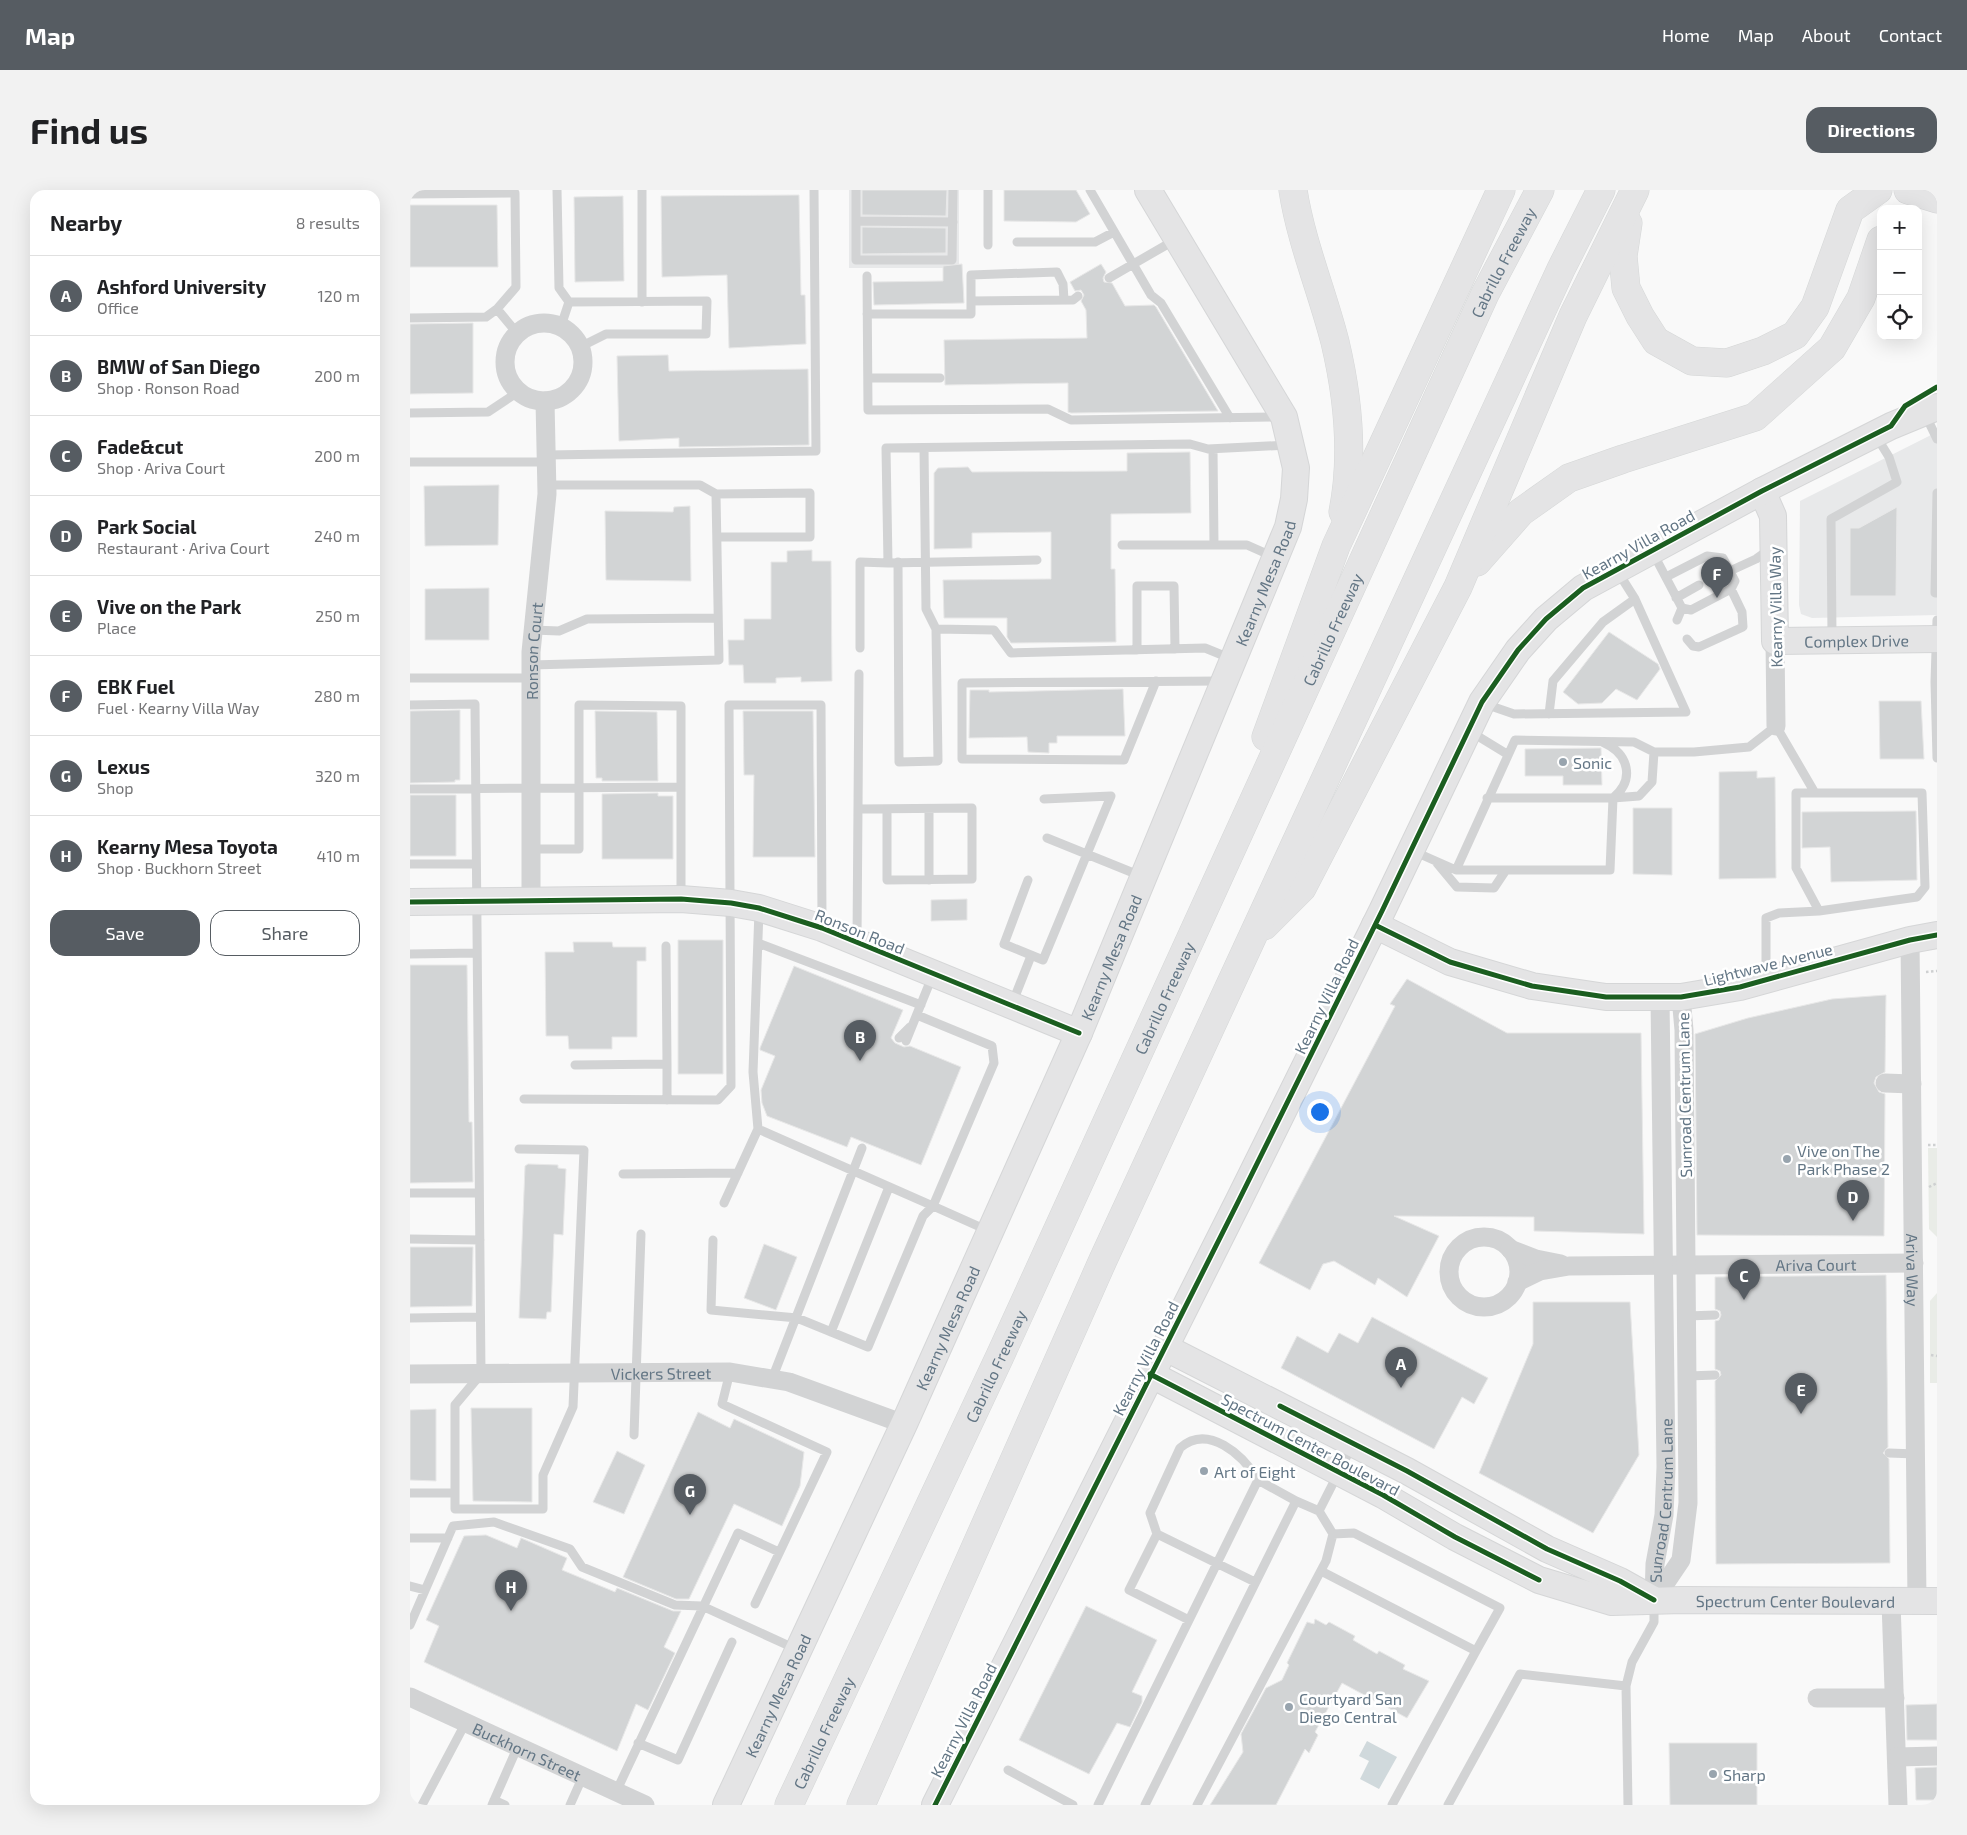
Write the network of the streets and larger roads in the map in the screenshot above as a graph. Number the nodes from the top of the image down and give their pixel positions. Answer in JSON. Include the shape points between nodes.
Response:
{"nodes":[{"id":1,"x":1148,"y":190,"type":"edge"},
{"id":2,"x":1293,"y":190,"type":"edge"},
{"id":3,"x":1501,"y":190,"type":"edge"},
{"id":4,"x":1540,"y":190,"type":"edge"},
{"id":5,"x":1601,"y":190,"type":"edge"},
{"id":6,"x":1878,"y":190,"type":"edge"},
{"id":7,"x":1886,"y":190,"type":"edge"},
{"id":8,"x":1908,"y":190,"type":"edge"},
{"id":9,"x":1634,"y":193,"type":"edge"},
{"id":10,"x":1937,"y":199,"type":"edge"},
{"id":11,"x":1887,"y":205,"type":"edge"},
{"id":12,"x":1877,"y":250,"type":"edge"},
{"id":13,"x":1937,"y":387,"type":"edge"},
{"id":14,"x":545,"y":401,"type":"junction"},
{"id":15,"x":1930,"y":410,"type":"edge"},
{"id":16,"x":1883,"y":430,"type":"junction"},
{"id":17,"x":1762,"y":491,"type":"junction"},
{"id":18,"x":1336,"y":546,"type":"junction"},
{"id":19,"x":1458,"y":587,"type":"junction"},
{"id":20,"x":1936,"y":633,"type":"edge"},
{"id":21,"x":1775,"y":641,"type":"junction"},
{"id":22,"x":1776,"y":726,"type":"road end"},
{"id":23,"x":531,"y":901,"type":"junction"},
{"id":24,"x":410,"y":902,"type":"edge"},
{"id":25,"x":1375,"y":926,"type":"junction"},
{"id":26,"x":1937,"y":935,"type":"edge"},
{"id":27,"x":1254,"y":936,"type":"junction"},
{"id":28,"x":1910,"y":940,"type":"junction"},
{"id":29,"x":1190,"y":942,"type":"junction"},
{"id":30,"x":1671,"y":998,"type":"junction"},
{"id":31,"x":1079,"y":1033,"type":"junction"},
{"id":32,"x":1916,"y":1077,"type":"junction"},
{"id":33,"x":1885,"y":1083,"type":"dead end"},
{"id":34,"x":1510,"y":1249,"type":"junction"},
{"id":35,"x":1914,"y":1263,"type":"junction"},
{"id":36,"x":1663,"y":1264,"type":"junction"},
{"id":37,"x":1569,"y":1266,"type":"junction"},
{"id":38,"x":1686,"y":1266,"type":"junction"},
{"id":39,"x":1518,"y":1282,"type":"junction"},
{"id":40,"x":1164,"y":1347,"type":"junction"},
{"id":41,"x":410,"y":1374,"type":"edge"},
{"id":42,"x":1150,"y":1374,"type":"junction"},
{"id":43,"x":904,"y":1424,"type":"junction"},
{"id":44,"x":1654,"y":1600,"type":"junction"},
{"id":45,"x":1927,"y":1601,"type":"edge"},
{"id":46,"x":1891,"y":1602,"type":"junction"},
{"id":47,"x":410,"y":1697,"type":"edge"},
{"id":48,"x":1817,"y":1698,"type":"dead end"},
{"id":49,"x":1895,"y":1698,"type":"junction"},
{"id":50,"x":1937,"y":1756,"type":"edge"},
{"id":51,"x":1897,"y":1757,"type":"junction"},
{"id":52,"x":939,"y":1804,"type":"edge"},
{"id":53,"x":645,"y":1805,"type":"edge"},
{"id":54,"x":726,"y":1805,"type":"edge"},
{"id":55,"x":789,"y":1805,"type":"edge"},
{"id":56,"x":861,"y":1805,"type":"edge"},
{"id":57,"x":1898,"y":1805,"type":"edge"}],
"edges":[{"from":1,"to":31,"type":"street","name":"Kearny Mesa Road","via":[[1284,417],[1296,468],[1294,499],[1288,527]]},
{"from":2,"to":18,"type":"main road","via":[[1298,218],[1335,342],[1349,415],[1347,490]]},
{"from":3,"to":18,"type":"main road"},
{"from":4,"to":29,"type":"main road","name":"Cabrillo Freeway","via":[[1485,294]]},
{"from":5,"to":27,"type":"main road","via":[[1561,269]]},
{"from":6,"to":9,"type":"main road","via":[[1850,210],[1815,307],[1795,335],[1764,351],[1727,363],[1692,362],[1656,341],[1640,316],[1626,288],[1622,256]]},
{"from":7,"to":11,"type":"main road"},
{"from":8,"to":10,"type":"main road"},
{"from":9,"to":19,"type":"main road","via":[[1573,316]]},
{"from":12,"to":19,"type":"main road","via":[[1860,298],[1832,348],[1756,417],[1569,478],[1521,512]]},
{"from":13,"to":16,"type":"street","name":"Kearny Villa Road","via":[[1906,406]]},
{"from":14,"to":14,"type":"street","via":[[563,396],[577,383],[583,366],[576,339],[552,323],[533,324],[517,333],[504,358],[507,376],[518,392]]},
{"from":14,"to":23,"type":"street","name":"Ronson Court","via":[[546,485],[531,671]]},
{"from":15,"to":16,"type":"street","name":"Kearny Villa Road"},
{"from":16,"to":17,"type":"street","name":"Kearny Villa Road"},
{"from":17,"to":21,"type":"street","name":"Kearny Villa Way","via":[[1774,516]]},
{"from":17,"to":25,"type":"street","name":"Kearny Villa Road","via":[[1583,588],[1546,619],[1518,650],[1482,702]]},
{"from":18,"to":29,"type":"main road"},
{"from":19,"to":27,"type":"main road","via":[[1302,888]]},
{"from":20,"to":21,"type":"street","name":"Complex Drive"},
{"from":21,"to":22,"type":"street","name":"Kearny Villa Way"},
{"from":23,"to":24,"type":"street","name":"Ronson Road"},
{"from":23,"to":31,"type":"street","name":"Ronson Road","via":[[681,900],[759,908],[822,928]]},
{"from":25,"to":30,"type":"street","name":"Lightwave Avenue","via":[[1450,962],[1532,986],[1606,997]]},
{"from":25,"to":40,"type":"street","name":"Kearny Villa Road"},
{"from":26,"to":28,"type":"street","name":"Lightwave Avenue"},
{"from":27,"to":56,"type":"main road","via":[[1103,1260]]},
{"from":28,"to":30,"type":"street","name":"Lightwave Avenue","via":[[1740,987]]},
{"from":28,"to":32,"type":"street","name":"Ariva Way"},
{"from":29,"to":55,"type":"main road","name":"Cabrillo Freeway"},
{"from":30,"to":36,"type":"street","name":"Sunroad Centrum Lane"},
{"from":30,"to":38,"type":"street","name":"Sunroad Centrum Lane","via":[[1684,1030]]},
{"from":31,"to":43,"type":"street","name":"Kearny Mesa Road"},
{"from":32,"to":33,"type":"street"},
{"from":32,"to":35,"type":"street","name":"Ariva Way"},
{"from":34,"to":37,"type":"street","name":"Ariva Court"},
{"from":34,"to":39,"type":"street","via":[[1519,1271]]},
{"from":34,"to":39,"type":"street","name":"Ariva Court","via":[[1489,1238],[1466,1242],[1451,1260],[1450,1284],[1465,1302],[1476,1307],[1488,1307],[1509,1297]]},
{"from":35,"to":38,"type":"street","name":"Ariva Court"},
{"from":35,"to":45,"type":"street","name":"Ariva Way","via":[[1916,1454]]},
{"from":36,"to":37,"type":"street","name":"Ariva Court"},
{"from":36,"to":38,"type":"street","name":"Ariva Court"},
{"from":36,"to":44,"type":"street","name":"Sunroad Centrum Lane","via":[[1666,1467]]},
{"from":37,"to":39,"type":"street","name":"Ariva Court","via":[[1540,1271]]},
{"from":38,"to":44,"type":"street","name":"Sunroad Centrum Lane","via":[[1688,1503],[1681,1560]]},
{"from":40,"to":42,"type":"street","name":"Kearny Villa Road"},
{"from":40,"to":44,"type":"street","name":"Spectrum Center Boulevard","via":[[1354,1443],[1547,1549],[1620,1580]]},
{"from":41,"to":43,"type":"street","name":"Vickers Street","via":[[730,1372],[789,1382]]},
{"from":42,"to":44,"type":"street","name":"Spectrum Center Boulevard","via":[[1538,1580],[1612,1602]]},
{"from":42,"to":52,"type":"street","name":"Kearny Villa Road"},
{"from":43,"to":54,"type":"street","name":"Kearny Mesa Road"},
{"from":44,"to":46,"type":"street","name":"Spectrum Center Boulevard"},
{"from":45,"to":46,"type":"street","name":"Spectrum Center Boulevard"},
{"from":46,"to":49,"type":"street"},
{"from":47,"to":53,"type":"street","name":"Buckhorn Street"},
{"from":48,"to":49,"type":"street"},
{"from":49,"to":51,"type":"street"},
{"from":50,"to":51,"type":"street"},
{"from":51,"to":57,"type":"street"}]}
